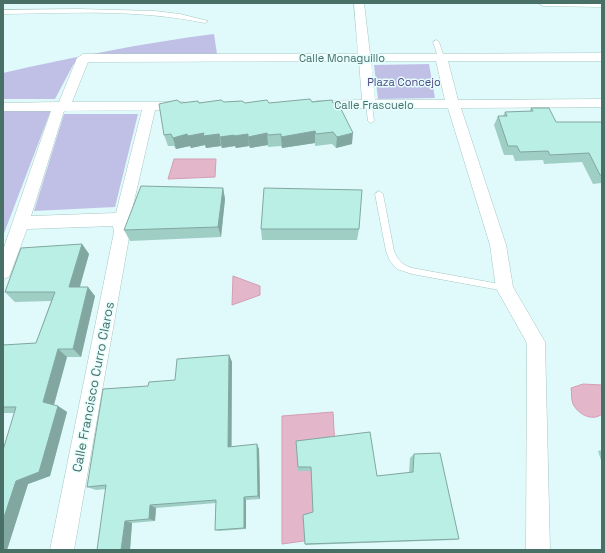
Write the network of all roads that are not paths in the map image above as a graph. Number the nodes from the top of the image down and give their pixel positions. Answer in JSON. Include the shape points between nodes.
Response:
{"nodes":[{"id":1,"x":359,"y":3,"type":"edge"},
{"id":2,"x":543,"y":3,"type":"edge"},
{"id":3,"x":556,"y":3,"type":"edge"},
{"id":4,"x":602,"y":4,"type":"edge"},
{"id":5,"x":3,"y":12,"type":"edge"},
{"id":6,"x":205,"y":21,"type":"dead end"},
{"id":7,"x":436,"y":42,"type":"dead end"},
{"id":8,"x":602,"y":57,"type":"edge"},
{"id":9,"x":363,"y":58,"type":"junction"},
{"id":10,"x":441,"y":58,"type":"junction"},
{"id":11,"x":602,"y":103,"type":"edge"},
{"id":12,"x":452,"y":104,"type":"junction"},
{"id":13,"x":306,"y":105,"type":"edge"},
{"id":14,"x":369,"y":105,"type":"junction"},
{"id":15,"x":3,"y":106,"type":"edge"},
{"id":16,"x":62,"y":106,"type":"junction"},
{"id":17,"x":196,"y":106,"type":"edge"},
{"id":18,"x":149,"y":107,"type":"junction"},
{"id":19,"x":371,"y":121,"type":"dead end"},
{"id":20,"x":379,"y":194,"type":"dead end"},
{"id":21,"x":21,"y":223,"type":"junction"},
{"id":22,"x":121,"y":223,"type":"junction"},
{"id":23,"x":3,"y":272,"type":"edge"},
{"id":24,"x":505,"y":288,"type":"junction"},
{"id":25,"x":62,"y":550,"type":"edge"},
{"id":26,"x":538,"y":550,"type":"edge"}],
"edges":[{"from":1,"to":9,"type":"street"},
{"from":2,"to":3,"type":"street"},
{"from":3,"to":4,"type":"street"},
{"from":5,"to":6,"type":"lane","via":[[121,11],[174,15]]},
{"from":7,"to":10,"type":"lane"},
{"from":8,"to":10,"type":"street","name":"Calle Monaguillo"},
{"from":9,"to":10,"type":"street","name":"Calle Monaguillo"},
{"from":9,"to":14,"type":"street"},
{"from":9,"to":16,"type":"street","name":"Calle Monaguillo","via":[[83,58]]},
{"from":10,"to":12,"type":"street"},
{"from":11,"to":12,"type":"street","name":"Calle Frascuelo"},
{"from":12,"to":14,"type":"street","name":"Calle Frascuelo"},
{"from":12,"to":24,"type":"street","via":[[498,245]]},
{"from":13,"to":14,"type":"street","name":"Calle Frascuelo"},
{"from":14,"to":19,"type":"lane"},
{"from":15,"to":16,"type":"street"},
{"from":16,"to":18,"type":"street"},
{"from":16,"to":21,"type":"street"},
{"from":17,"to":18,"type":"street"},
{"from":18,"to":22,"type":"street","name":"Calle Francisco Curro Claros"},
{"from":20,"to":24,"type":"lane","via":[[385,230],[395,263],[404,270]]},
{"from":21,"to":22,"type":"street","via":[[106,219]]},
{"from":21,"to":23,"type":"street"},
{"from":22,"to":25,"type":"street","name":"Calle Francisco Curro Claros","via":[[122,232]]},
{"from":24,"to":26,"type":"street","via":[[536,342]]}]}
